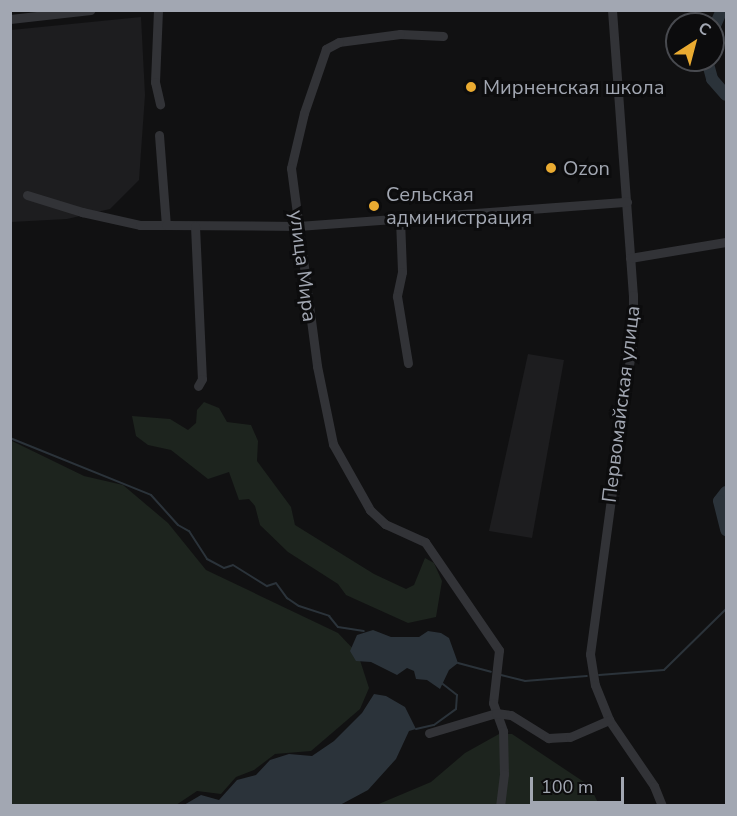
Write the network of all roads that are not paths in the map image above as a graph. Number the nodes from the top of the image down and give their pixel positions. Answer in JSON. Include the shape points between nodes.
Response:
{"nodes":[{"id":1,"x":90,"y":10,"type":"edge"},
{"id":2,"x":158,"y":10,"type":"edge"},
{"id":3,"x":613,"y":11,"type":"edge"},
{"id":4,"x":10,"y":20,"type":"edge"},
{"id":5,"x":443,"y":36,"type":"dead end"},
{"id":6,"x":160,"y":105,"type":"dead end"},
{"id":7,"x":159,"y":135,"type":"dead end"},
{"id":8,"x":27,"y":195,"type":"dead end"},
{"id":9,"x":627,"y":202,"type":"junction"},
{"id":10,"x":400,"y":219,"type":"junction"},
{"id":11,"x":166,"y":225,"type":"junction"},
{"id":12,"x":195,"y":226,"type":"junction"},
{"id":13,"x":298,"y":226,"type":"junction"},
{"id":14,"x":726,"y":242,"type":"edge"},
{"id":15,"x":630,"y":258,"type":"junction"},
{"id":16,"x":408,"y":363,"type":"dead end"},
{"id":17,"x":198,"y":386,"type":"dead end"},
{"id":18,"x":496,"y":713,"type":"junction"},
{"id":19,"x":609,"y":720,"type":"junction"},
{"id":20,"x":429,"y":733,"type":"dead end"},
{"id":21,"x":500,"y":806,"type":"edge"},
{"id":22,"x":662,"y":806,"type":"edge"}],
"edges":[{"from":1,"to":4,"type":"street"},
{"from":2,"to":6,"type":"street","via":[[155,82]]},
{"from":3,"to":9,"type":"street","name":"Первомайская улица"},
{"from":5,"to":13,"type":"street","name":"улица Мира","via":[[400,34],[339,42],[326,50],[304,113],[291,168]]},
{"from":7,"to":11,"type":"street"},
{"from":8,"to":11,"type":"street","via":[[140,225]]},
{"from":9,"to":10,"type":"street"},
{"from":9,"to":15,"type":"street","name":"Первомайская улица"},
{"from":10,"to":13,"type":"street"},
{"from":10,"to":16,"type":"street","via":[[402,272],[397,297]]},
{"from":11,"to":12,"type":"street"},
{"from":12,"to":13,"type":"street"},
{"from":12,"to":17,"type":"street","via":[[202,379]]},
{"from":13,"to":18,"type":"street","name":"улица Мира","via":[[317,366],[333,444],[360,498],[377,519],[418,537],[438,558],[499,650],[493,689]]},
{"from":14,"to":15,"type":"street"},
{"from":15,"to":19,"type":"street","name":"Первомайская улица","via":[[633,336],[590,654],[595,685]]},
{"from":18,"to":19,"type":"street","via":[[511,715],[548,738],[570,736]]},
{"from":18,"to":20,"type":"street"},
{"from":18,"to":21,"type":"street","name":"улица Мира","via":[[503,731]]},
{"from":19,"to":22,"type":"street","name":"Первомайская улица","via":[[654,786]]}]}
